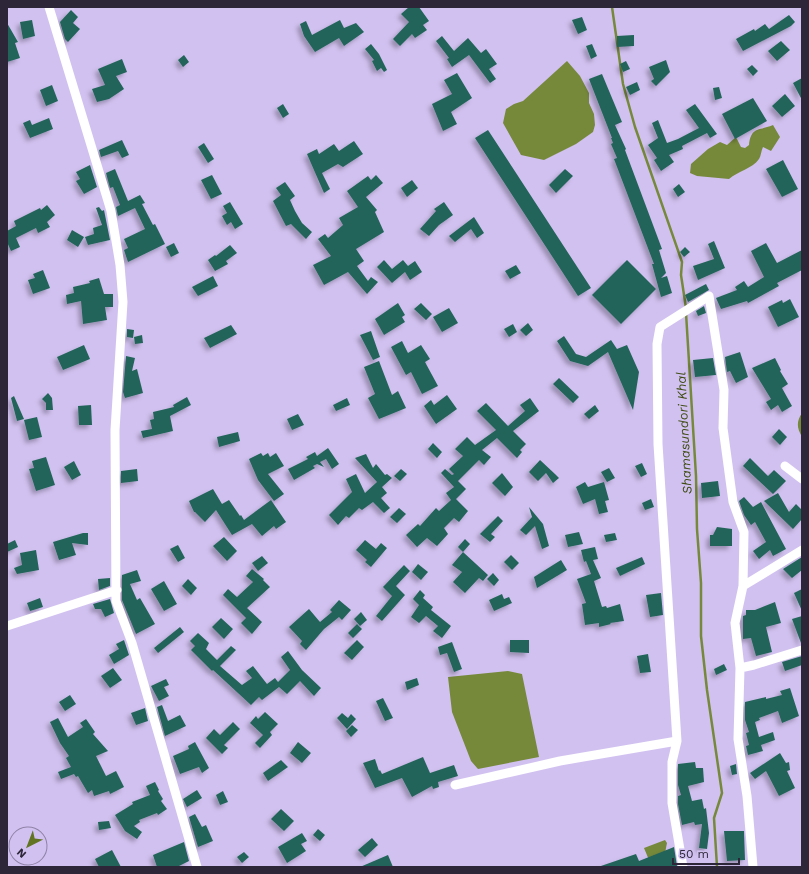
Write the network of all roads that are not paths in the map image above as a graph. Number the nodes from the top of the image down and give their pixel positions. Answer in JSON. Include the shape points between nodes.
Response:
{"nodes":[{"id":1,"x":49,"y":7,"type":"edge"},
{"id":2,"x":785,"y":466,"type":"dead end"},
{"id":3,"x":802,"y":479,"type":"edge"},
{"id":4,"x":802,"y":550,"type":"edge"},
{"id":5,"x":743,"y":586,"type":"junction"},
{"id":6,"x":117,"y":590,"type":"junction"},
{"id":7,"x":7,"y":626,"type":"edge"},
{"id":8,"x":802,"y":650,"type":"edge"},
{"id":9,"x":740,"y":668,"type":"junction"},
{"id":10,"x":677,"y":741,"type":"junction"},
{"id":11,"x":455,"y":785,"type":"dead end"},
{"id":12,"x":197,"y":867,"type":"edge"},
{"id":13,"x":683,"y":867,"type":"edge"},
{"id":14,"x":753,"y":867,"type":"edge"}],
"edges":[{"from":1,"to":6,"type":"street","via":[[111,211],[120,265],[123,302],[114,430]]},
{"from":2,"to":3,"type":"street"},
{"from":4,"to":5,"type":"street"},
{"from":5,"to":9,"type":"street","via":[[735,623]]},
{"from":5,"to":10,"type":"street","via":[[744,532],[733,502],[723,428],[724,390],[709,296],[660,327],[657,344],[658,444]]},
{"from":6,"to":7,"type":"street"},
{"from":6,"to":12,"type":"street","via":[[116,601],[132,643]]},
{"from":8,"to":9,"type":"street"},
{"from":9,"to":14,"type":"street","via":[[738,739],[748,796]]},
{"from":10,"to":11,"type":"street","via":[[560,761]]},
{"from":10,"to":13,"type":"street","via":[[672,762],[672,803]]}]}
